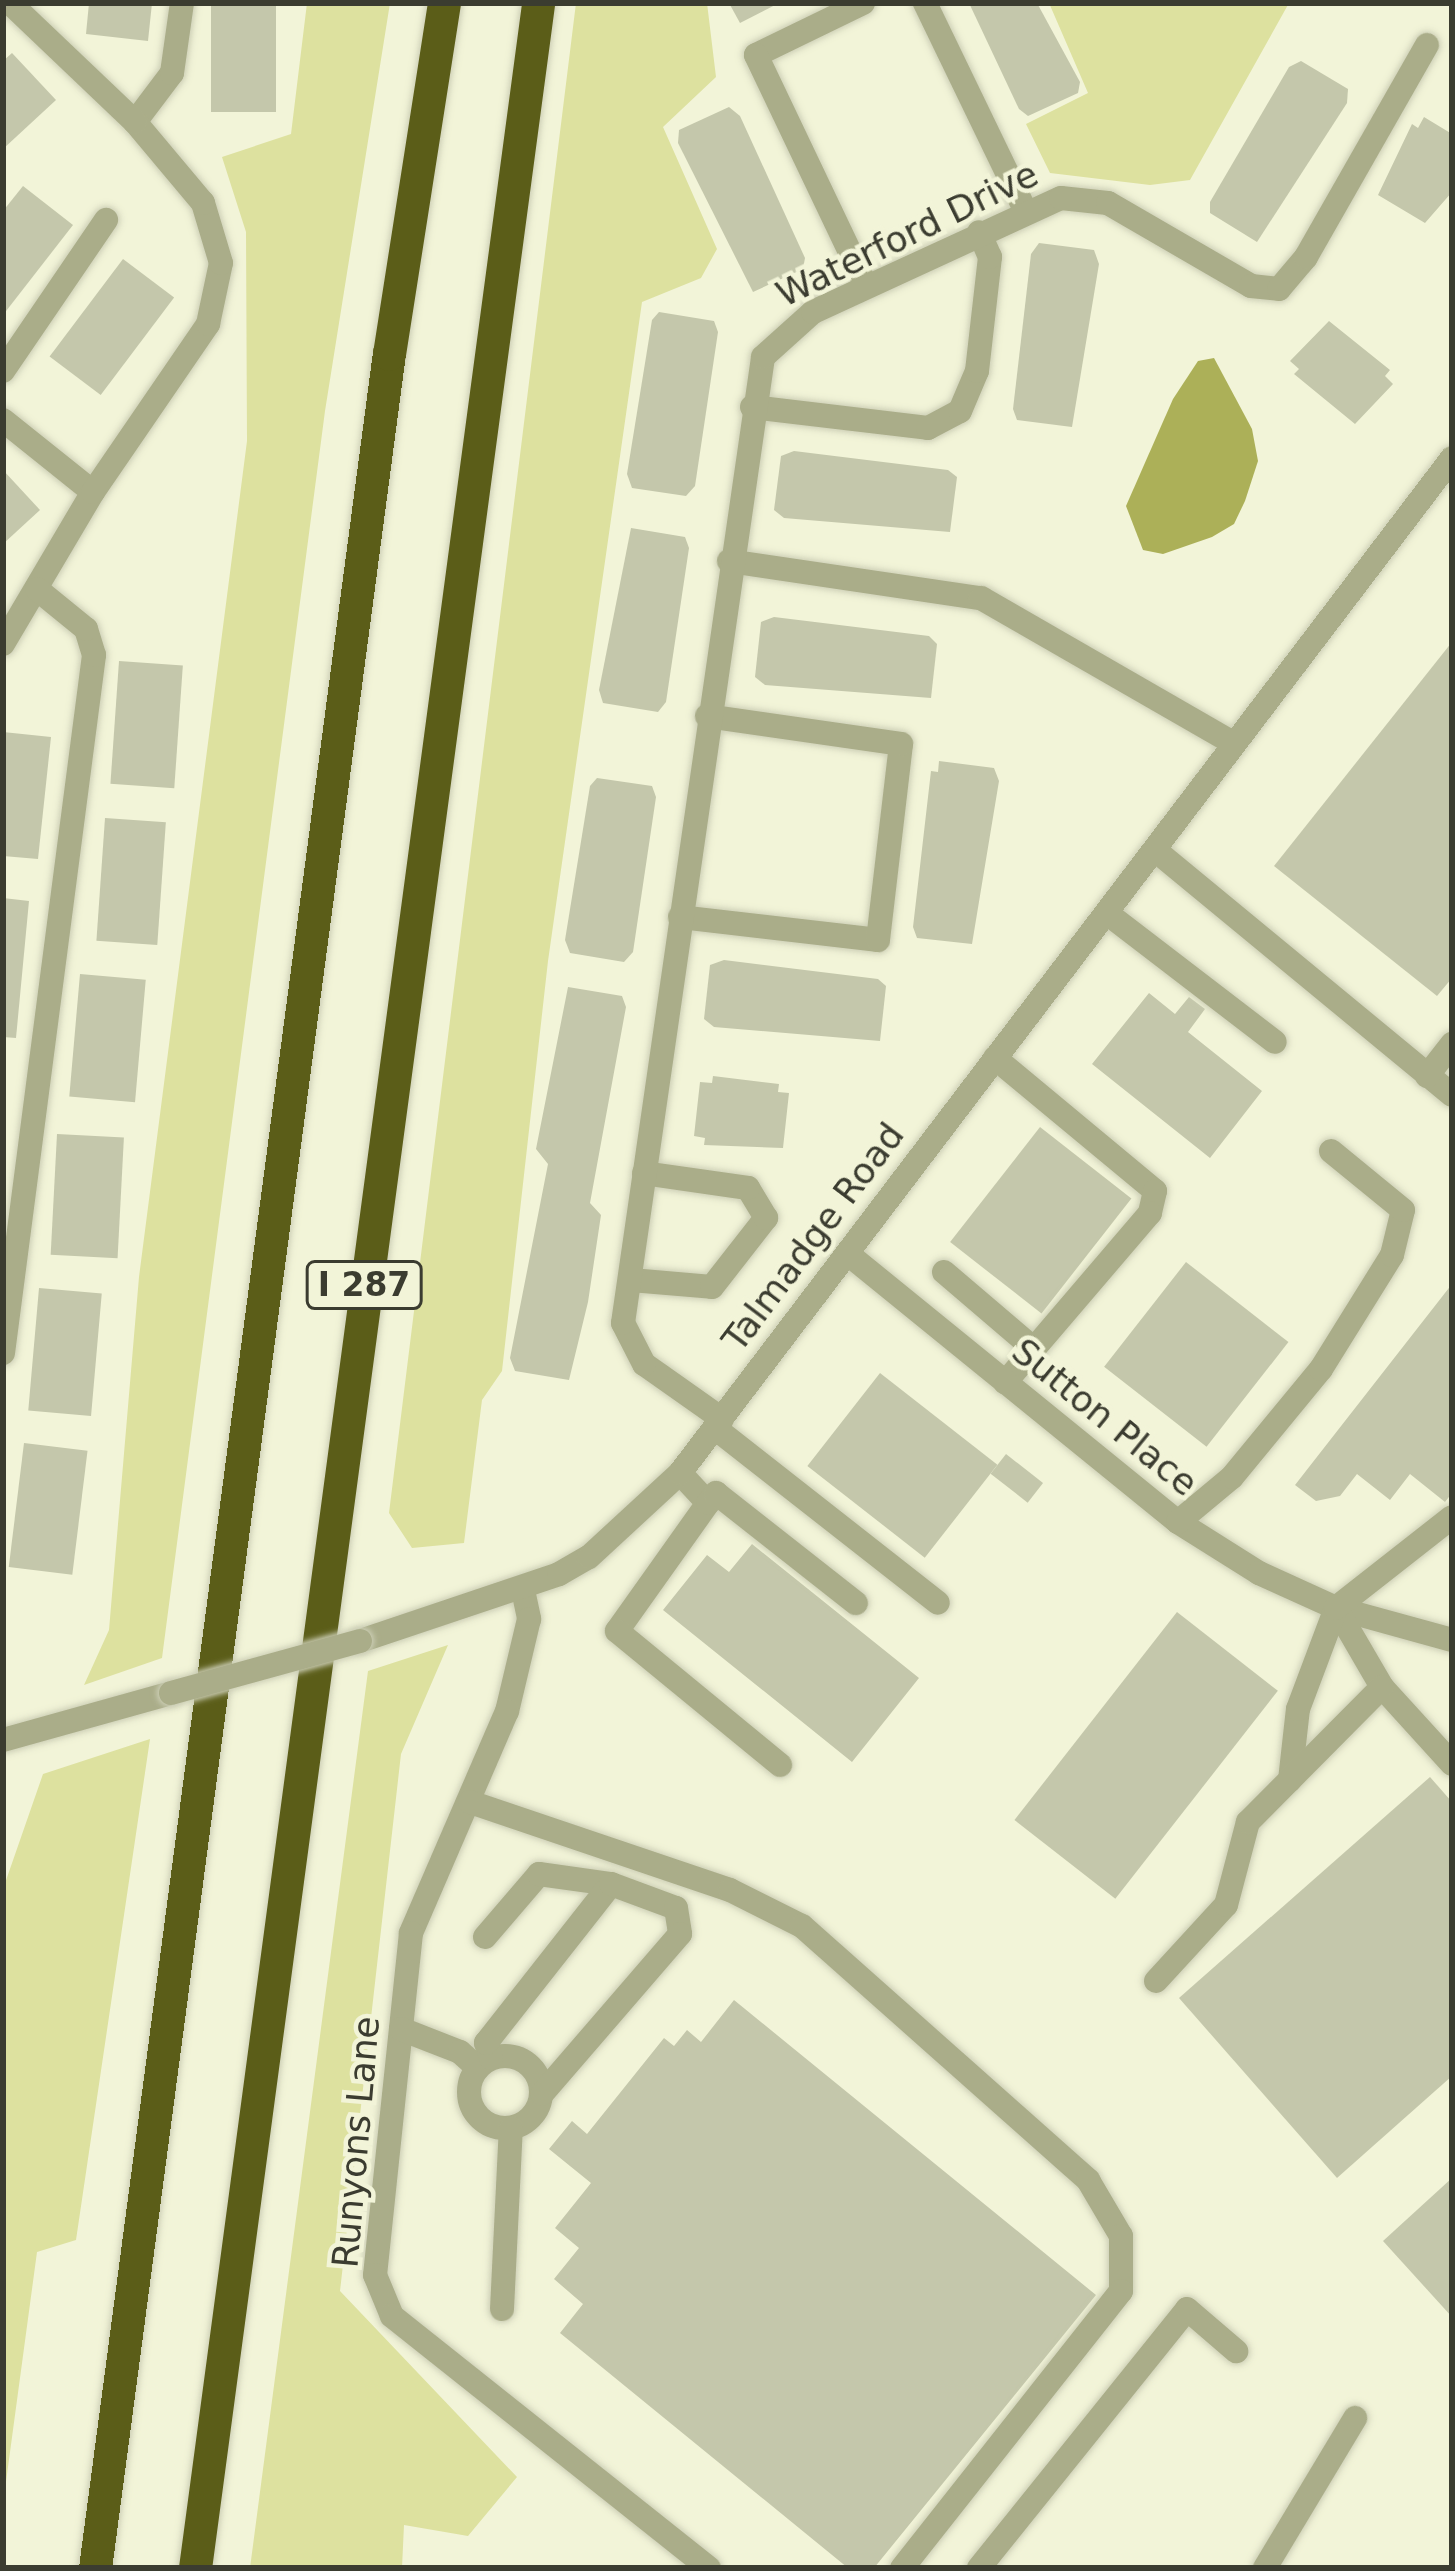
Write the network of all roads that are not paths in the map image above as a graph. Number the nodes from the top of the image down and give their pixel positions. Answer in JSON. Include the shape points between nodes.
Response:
{"nodes":[{"id":1,"x":182,"y":3,"type":"edge"},
{"id":2,"x":444,"y":3,"type":"edge"},
{"id":3,"x":538,"y":3,"type":"edge"},
{"id":4,"x":862,"y":3,"type":"edge"},
{"id":5,"x":926,"y":3,"type":"edge"},
{"id":6,"x":9,"y":8,"type":"edge"},
{"id":7,"x":1427,"y":45,"type":"dead end"},
{"id":8,"x":135,"y":122,"type":"junction"},
{"id":9,"x":1025,"y":210,"type":"junction"},
{"id":10,"x":106,"y":220,"type":"dead end"},
{"id":11,"x":979,"y":232,"type":"junction"},
{"id":12,"x":866,"y":286,"type":"junction"},
{"id":13,"x":3,"y":371,"type":"edge"},
{"id":14,"x":752,"y":407,"type":"junction"},
{"id":15,"x":3,"y":419,"type":"edge"},
{"id":16,"x":1452,"y":458,"type":"edge"},
{"id":17,"x":1452,"y":481,"type":"edge"},
{"id":18,"x":93,"y":492,"type":"junction"},
{"id":19,"x":1418,"y":501,"type":"junction"},
{"id":20,"x":729,"y":561,"type":"junction"},
{"id":21,"x":37,"y":590,"type":"junction"},
{"id":22,"x":3,"y":644,"type":"edge"},
{"id":23,"x":707,"y":716,"type":"junction"},
{"id":24,"x":1230,"y":741,"type":"junction"},
{"id":25,"x":1155,"y":850,"type":"junction"},
{"id":26,"x":1108,"y":914,"type":"junction"},
{"id":27,"x":680,"y":917,"type":"junction"},
{"id":28,"x":1275,"y":1042,"type":"dead end"},
{"id":29,"x":1452,"y":1045,"type":"edge"},
{"id":30,"x":995,"y":1058,"type":"junction"},
{"id":31,"x":1426,"y":1076,"type":"junction"},
{"id":32,"x":1452,"y":1096,"type":"edge"},
{"id":33,"x":1331,"y":1151,"type":"dead end"},
{"id":34,"x":644,"y":1173,"type":"junction"},
{"id":35,"x":848,"y":1254,"type":"junction"},
{"id":36,"x":944,"y":1272,"type":"dead end"},
{"id":37,"x":631,"y":1280,"type":"junction"},
{"id":38,"x":4,"y":1340,"type":"edge"},
{"id":39,"x":1034,"y":1349,"type":"junction"},
{"id":40,"x":3,"y":1353,"type":"edge"},
{"id":41,"x":1005,"y":1383,"type":"junction"},
{"id":42,"x":719,"y":1424,"type":"junction"},
{"id":43,"x":680,"y":1473,"type":"junction"},
{"id":44,"x":708,"y":1503,"type":"junction"},
{"id":45,"x":1452,"y":1517,"type":"edge"},
{"id":46,"x":1178,"y":1522,"type":"junction"},
{"id":47,"x":523,"y":1590,"type":"junction"},
{"id":48,"x":856,"y":1603,"type":"dead end"},
{"id":49,"x":938,"y":1604,"type":"dead end"},
{"id":50,"x":1336,"y":1608,"type":"junction"},
{"id":51,"x":1452,"y":1640,"type":"edge"},
{"id":52,"x":1382,"y":1687,"type":"junction"},
{"id":53,"x":3,"y":1740,"type":"edge"},
{"id":54,"x":1452,"y":1764,"type":"edge"},
{"id":55,"x":780,"y":1765,"type":"dead end"},
{"id":56,"x":1290,"y":1780,"type":"junction"},
{"id":57,"x":470,"y":1802,"type":"junction"},
{"id":58,"x":611,"y":1885,"type":"junction"},
{"id":59,"x":485,"y":1937,"type":"dead end"},
{"id":60,"x":1156,"y":1981,"type":"dead end"},
{"id":61,"x":401,"y":2029,"type":"junction"},
{"id":62,"x":485,"y":2063,"type":"junction"},
{"id":63,"x":542,"y":2094,"type":"junction"},
{"id":64,"x":511,"y":2128,"type":"junction"},
{"id":65,"x":502,"y":2309,"type":"dead end"},
{"id":66,"x":1237,"y":2351,"type":"dead end"},
{"id":67,"x":1354,"y":2418,"type":"dead end"},
{"id":68,"x":95,"y":2568,"type":"edge"},
{"id":69,"x":195,"y":2568,"type":"edge"},
{"id":70,"x":709,"y":2568,"type":"edge"},
{"id":71,"x":902,"y":2568,"type":"edge"},
{"id":72,"x":979,"y":2568,"type":"edge"},
{"id":73,"x":1265,"y":2568,"type":"edge"}],
"edges":[{"from":1,"to":8,"type":"street","via":[[172,74]]},
{"from":2,"to":68,"type":"highway","number":"I 287","via":[[386,378]]},
{"from":3,"to":69,"type":"highway","number":"I 287"},
{"from":4,"to":12,"type":"street","via":[[756,55]]},
{"from":5,"to":9,"type":"street"},
{"from":6,"to":8,"type":"street"},
{"from":7,"to":9,"type":"street","name":"Waterford Drive","via":[[1306,257],[1279,289],[1251,286],[1108,203],[1061,198]]},
{"from":8,"to":18,"type":"street","via":[[203,203],[221,263],[208,324]]},
{"from":9,"to":11,"type":"street","name":"Waterford Drive"},
{"from":10,"to":13,"type":"street"},
{"from":11,"to":12,"type":"street","name":"Waterford Drive"},
{"from":11,"to":14,"type":"street","via":[[990,257],[977,371],[960,411],[928,428]]},
{"from":12,"to":14,"type":"street","name":"Waterford Drive","via":[[781,332],[753,379]]},
{"from":14,"to":20,"type":"street","name":"Waterford Drive"},
{"from":15,"to":18,"type":"street"},
{"from":16,"to":19,"type":"street","name":"Talmadge Road"},
{"from":17,"to":19,"type":"street"},
{"from":18,"to":21,"type":"street"},
{"from":19,"to":24,"type":"street","name":"Talmadge Road"},
{"from":20,"to":23,"type":"street","name":"Waterford Drive"},
{"from":20,"to":24,"type":"street","via":[[981,598]]},
{"from":21,"to":22,"type":"street"},
{"from":21,"to":38,"type":"street","via":[[86,629],[94,655]]},
{"from":23,"to":27,"type":"street","name":"Waterford Drive"},
{"from":23,"to":27,"type":"street","via":[[901,744],[878,940]]},
{"from":24,"to":25,"type":"street","name":"Talmadge Road"},
{"from":25,"to":26,"type":"street","name":"Talmadge Road"},
{"from":25,"to":31,"type":"street"},
{"from":26,"to":28,"type":"street"},
{"from":26,"to":30,"type":"street","name":"Talmadge Road"},
{"from":27,"to":34,"type":"street","name":"Waterford Drive"},
{"from":29,"to":31,"type":"street"},
{"from":30,"to":35,"type":"street","name":"Talmadge Road"},
{"from":30,"to":39,"type":"street","via":[[1155,1191],[1150,1213]]},
{"from":31,"to":32,"type":"street"},
{"from":33,"to":46,"type":"street","via":[[1403,1210],[1392,1255],[1321,1369],[1232,1478]]},
{"from":34,"to":37,"type":"street","name":"Waterford Drive"},
{"from":34,"to":37,"type":"street","via":[[748,1188],[766,1218],[712,1287]]},
{"from":35,"to":41,"type":"street","name":"Sutton Place"},
{"from":35,"to":42,"type":"street","name":"Talmadge Road"},
{"from":36,"to":39,"type":"street"},
{"from":37,"to":42,"type":"street","name":"Waterford Drive","via":[[623,1323],[630,1349]]},
{"from":38,"to":40,"type":"street"},
{"from":39,"to":41,"type":"street"},
{"from":41,"to":46,"type":"street","name":"Sutton Place"},
{"from":42,"to":43,"type":"street","name":"Talmadge Road"},
{"from":42,"to":49,"type":"street"},
{"from":43,"to":44,"type":"street"},
{"from":43,"to":47,"type":"street","name":"Talmadge Road","via":[[589,1557]]},
{"from":44,"to":48,"type":"street","via":[[716,1493]]},
{"from":44,"to":55,"type":"street","via":[[617,1631]]},
{"from":45,"to":50,"type":"street"},
{"from":46,"to":50,"type":"street","name":"Sutton Place","via":[[1259,1573]]},
{"from":47,"to":53,"type":"street","name":"Talmadge Road","bridge":true},
{"from":47,"to":57,"type":"street","name":"Runyons Lane","via":[[527,1634]]},
{"from":50,"to":51,"type":"street","name":"Sutton Place"},
{"from":50,"to":52,"type":"street"},
{"from":50,"to":56,"type":"street","via":[[1298,1709]]},
{"from":52,"to":54,"type":"street"},
{"from":52,"to":56,"type":"street"},
{"from":56,"to":60,"type":"street","via":[[1248,1822],[1226,1905]]},
{"from":57,"to":61,"type":"street","name":"Runyons Lane","via":[[411,1934]]},
{"from":57,"to":71,"type":"street","via":[[730,1890],[802,1926],[1088,2180],[1121,2236],[1121,2291]]},
{"from":58,"to":59,"type":"street","via":[[539,1874]]},
{"from":58,"to":62,"type":"street","via":[[486,2043]]},
{"from":58,"to":63,"type":"street","via":[[676,1908],[680,1934]]},
{"from":61,"to":62,"type":"street"},
{"from":61,"to":70,"type":"street","name":"Runyons Lane","via":[[375,2275],[392,2316]]},
{"from":62,"to":63,"type":"street","via":[[526,2062]]},
{"from":62,"to":64,"type":"street","via":[[471,2105],[492,2126]]},
{"from":63,"to":64,"type":"street","via":[[532,2117]]},
{"from":64,"to":65,"type":"street"},
{"from":66,"to":72,"type":"street","via":[[1187,2309]]},
{"from":67,"to":73,"type":"street"}]}
